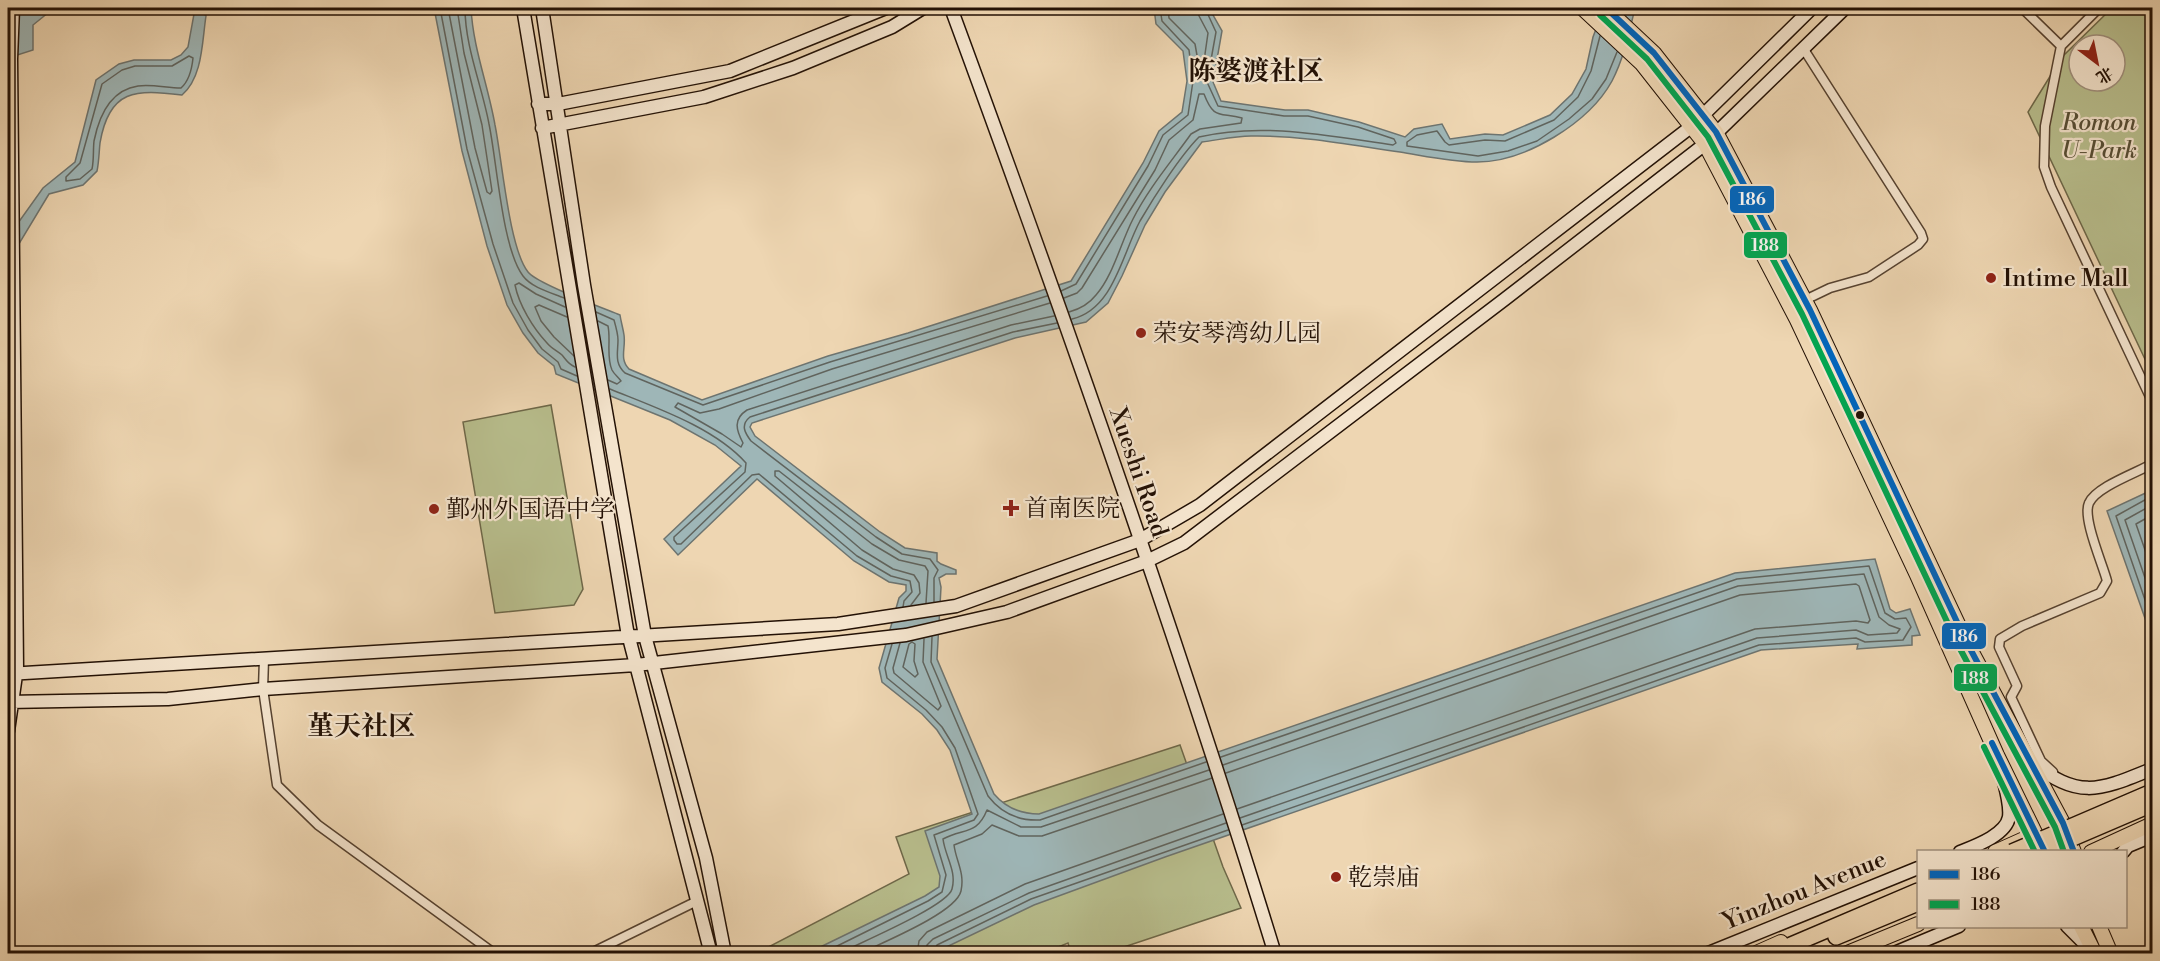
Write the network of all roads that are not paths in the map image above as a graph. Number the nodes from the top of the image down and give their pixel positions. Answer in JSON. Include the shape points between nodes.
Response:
{"nodes":[{"id":1,"x":13,"y":8,"type":"edge"},
{"id":2,"x":523,"y":8,"type":"edge"},
{"id":3,"x":542,"y":8,"type":"edge"},
{"id":4,"x":886,"y":8,"type":"edge"},
{"id":5,"x":923,"y":8,"type":"edge"},
{"id":6,"x":951,"y":8,"type":"edge"},
{"id":7,"x":1582,"y":8,"type":"edge"},
{"id":8,"x":1606,"y":8,"type":"edge"},
{"id":9,"x":1812,"y":8,"type":"edge"},
{"id":10,"x":1845,"y":8,"type":"edge"},
{"id":11,"x":2022,"y":8,"type":"edge"},
{"id":12,"x":2099,"y":8,"type":"edge"},
{"id":13,"x":2061,"y":46,"type":"junction"},
{"id":14,"x":1803,"y":48,"type":"junction"},
{"id":15,"x":538,"y":104,"type":"junction"},
{"id":16,"x":558,"y":104,"type":"junction"},
{"id":17,"x":1703,"y":115,"type":"junction"},
{"id":18,"x":561,"y":125,"type":"junction"},
{"id":19,"x":1692,"y":126,"type":"junction"},
{"id":20,"x":542,"y":129,"type":"junction"},
{"id":21,"x":1716,"y":132,"type":"junction"},
{"id":22,"x":1705,"y":144,"type":"junction"},
{"id":23,"x":1805,"y":300,"type":"junction"},
{"id":24,"x":2152,"y":401,"type":"edge"},
{"id":25,"x":2152,"y":464,"type":"edge"},
{"id":26,"x":1140,"y":540,"type":"junction"},
{"id":27,"x":1147,"y":561,"type":"junction"},
{"id":28,"x":645,"y":636,"type":"junction"},
{"id":29,"x":629,"y":637,"type":"junction"},
{"id":30,"x":264,"y":659,"type":"junction"},
{"id":31,"x":651,"y":663,"type":"junction"},
{"id":32,"x":636,"y":665,"type":"junction"},
{"id":33,"x":12,"y":674,"type":"edge"},
{"id":34,"x":263,"y":689,"type":"junction"},
{"id":35,"x":10,"y":702,"type":"edge"},
{"id":36,"x":8,"y":731,"type":"edge"},
{"id":37,"x":2021,"y":744,"type":"junction"},
{"id":38,"x":1997,"y":754,"type":"junction"},
{"id":39,"x":2152,"y":769,"type":"edge"},
{"id":40,"x":2061,"y":781,"type":"junction"},
{"id":41,"x":2152,"y":784,"type":"edge"},
{"id":42,"x":2152,"y":792,"type":"edge"},
{"id":43,"x":2152,"y":804,"type":"edge"},
{"id":44,"x":2063,"y":824,"type":"junction"},
{"id":45,"x":2152,"y":824,"type":"edge"},
{"id":46,"x":2036,"y":834,"type":"junction"},
{"id":47,"x":2152,"y":836,"type":"edge"},
{"id":48,"x":1965,"y":850,"type":"edge"},
{"id":49,"x":2000,"y":850,"type":"edge"},
{"id":50,"x":2017,"y":850,"type":"edge"},
{"id":51,"x":2041,"y":850,"type":"edge"},
{"id":52,"x":2047,"y":850,"type":"edge"},
{"id":53,"x":2073,"y":850,"type":"edge"},
{"id":54,"x":2095,"y":850,"type":"edge"},
{"id":55,"x":2125,"y":850,"type":"edge"},
{"id":56,"x":1917,"y":868,"type":"edge"},
{"id":57,"x":1917,"y":884,"type":"edge"},
{"id":58,"x":1917,"y":891,"type":"edge"},
{"id":59,"x":697,"y":901,"type":"junction"},
{"id":60,"x":1917,"y":903,"type":"edge"},
{"id":61,"x":1917,"y":924,"type":"edge"},
{"id":62,"x":1957,"y":928,"type":"edge"},
{"id":63,"x":2068,"y":928,"type":"edge"},
{"id":64,"x":2081,"y":928,"type":"edge"},
{"id":65,"x":2100,"y":928,"type":"edge"},
{"id":66,"x":495,"y":954,"type":"edge"},
{"id":67,"x":589,"y":954,"type":"edge"},
{"id":68,"x":711,"y":954,"type":"edge"},
{"id":69,"x":725,"y":954,"type":"edge"},
{"id":70,"x":1275,"y":954,"type":"edge"},
{"id":71,"x":1706,"y":954,"type":"edge"},
{"id":72,"x":1754,"y":954,"type":"edge"},
{"id":73,"x":1770,"y":954,"type":"edge"},
{"id":74,"x":1797,"y":954,"type":"edge"},
{"id":75,"x":1845,"y":954,"type":"edge"},
{"id":76,"x":1892,"y":954,"type":"edge"},
{"id":77,"x":2094,"y":954,"type":"edge"},
{"id":78,"x":2111,"y":954,"type":"edge"}],
"edges":[{"from":1,"to":33,"type":"street"},
{"from":2,"to":15,"type":"street"},
{"from":3,"to":16,"type":"street"},
{"from":4,"to":16,"type":"street","via":[[730,71]]},
{"from":5,"to":18,"type":"street","via":[[892,27],[793,68],[704,97]]},
{"from":6,"to":26,"type":"street","name":"Xueshi Road"},
{"from":7,"to":19,"type":"main road","via":[[1634,56]]},
{"from":8,"to":17,"type":"main road","via":[[1654,53]]},
{"from":9,"to":17,"type":"street"},
{"from":10,"to":14,"type":"street"},
{"from":11,"to":13,"type":"street"},
{"from":12,"to":13,"type":"street"},
{"from":13,"to":24,"type":"street","via":[[2045,126],[2044,167]]},
{"from":14,"to":21,"type":"street"},
{"from":14,"to":23,"type":"street","via":[[1923,239],[1869,277]]},
{"from":15,"to":16,"type":"street"},
{"from":15,"to":20,"type":"street"},
{"from":16,"to":18,"type":"street"},
{"from":17,"to":19,"type":"street"},
{"from":17,"to":21,"type":"main road"},
{"from":18,"to":20,"type":"street"},
{"from":18,"to":28,"type":"street","via":[[584,285]]},
{"from":19,"to":22,"type":"main road"},
{"from":19,"to":26,"type":"street","via":[[1200,505]]},
{"from":20,"to":29,"type":"street"},
{"from":21,"to":22,"type":"street"},
{"from":21,"to":23,"type":"main road"},
{"from":22,"to":27,"type":"street","via":[[1184,543]]},
{"from":22,"to":38,"type":"main road","via":[[1797,320]]},
{"from":23,"to":37,"type":"main road","via":[[1965,641]]},
{"from":25,"to":40,"type":"street","via":[[2099,491],[2088,504],[2088,519],[2107,581],[2100,593],[2000,639],[2017,686],[2011,697],[2041,761]]},
{"from":26,"to":27,"type":"street","name":"Xueshi Road"},
{"from":26,"to":28,"type":"street","via":[[956,606],[838,624]]},
{"from":27,"to":31,"type":"street","via":[[1007,612],[906,635]]},
{"from":27,"to":70,"type":"street","name":"Xueshi Road","via":[[1242,842]]},
{"from":28,"to":29,"type":"street"},
{"from":28,"to":31,"type":"street"},
{"from":29,"to":30,"type":"street"},
{"from":29,"to":32,"type":"street"},
{"from":30,"to":33,"type":"street"},
{"from":30,"to":34,"type":"street"},
{"from":31,"to":32,"type":"street"},
{"from":31,"to":69,"type":"street","via":[[706,858]]},
{"from":32,"to":34,"type":"street"},
{"from":32,"to":59,"type":"street"},
{"from":33,"to":35,"type":"street"},
{"from":34,"to":35,"type":"street","via":[[168,699]]},
{"from":34,"to":66,"type":"street","via":[[277,784],[318,825]]},
{"from":35,"to":36,"type":"street"},
{"from":37,"to":40,"type":"street","via":[[2030,761]]},
{"from":37,"to":44,"type":"main road"},
{"from":38,"to":46,"type":"main road"},
{"from":38,"to":48,"type":"street","via":[[2009,819],[2002,830]]},
{"from":39,"to":40,"type":"street","via":[[2097,788],[2074,787]]},
{"from":41,"to":44,"type":"main road"},
{"from":42,"to":50,"type":"highway","bridge":true},
{"from":43,"to":52,"type":"highway","bridge":true},
{"from":44,"to":46,"type":"main road"},
{"from":44,"to":53,"type":"main road"},
{"from":45,"to":54,"type":"main road"},
{"from":46,"to":49,"type":"main road"},
{"from":46,"to":51,"type":"main road"},
{"from":47,"to":55,"type":"street"},
{"from":56,"to":71,"type":"street","name":"Yinzhou Avenue"},
{"from":57,"to":72,"type":"main road","name":"Yinzhou Avenue"},
{"from":58,"to":73,"type":"highway"},
{"from":59,"to":67,"type":"street"},
{"from":59,"to":68,"type":"street"},
{"from":60,"to":74,"type":"highway"},
{"from":61,"to":75,"type":"main road"},
{"from":62,"to":76,"type":"street"},
{"from":63,"to":77,"type":"street"},
{"from":64,"to":77,"type":"main road"},
{"from":65,"to":78,"type":"main road"}]}
